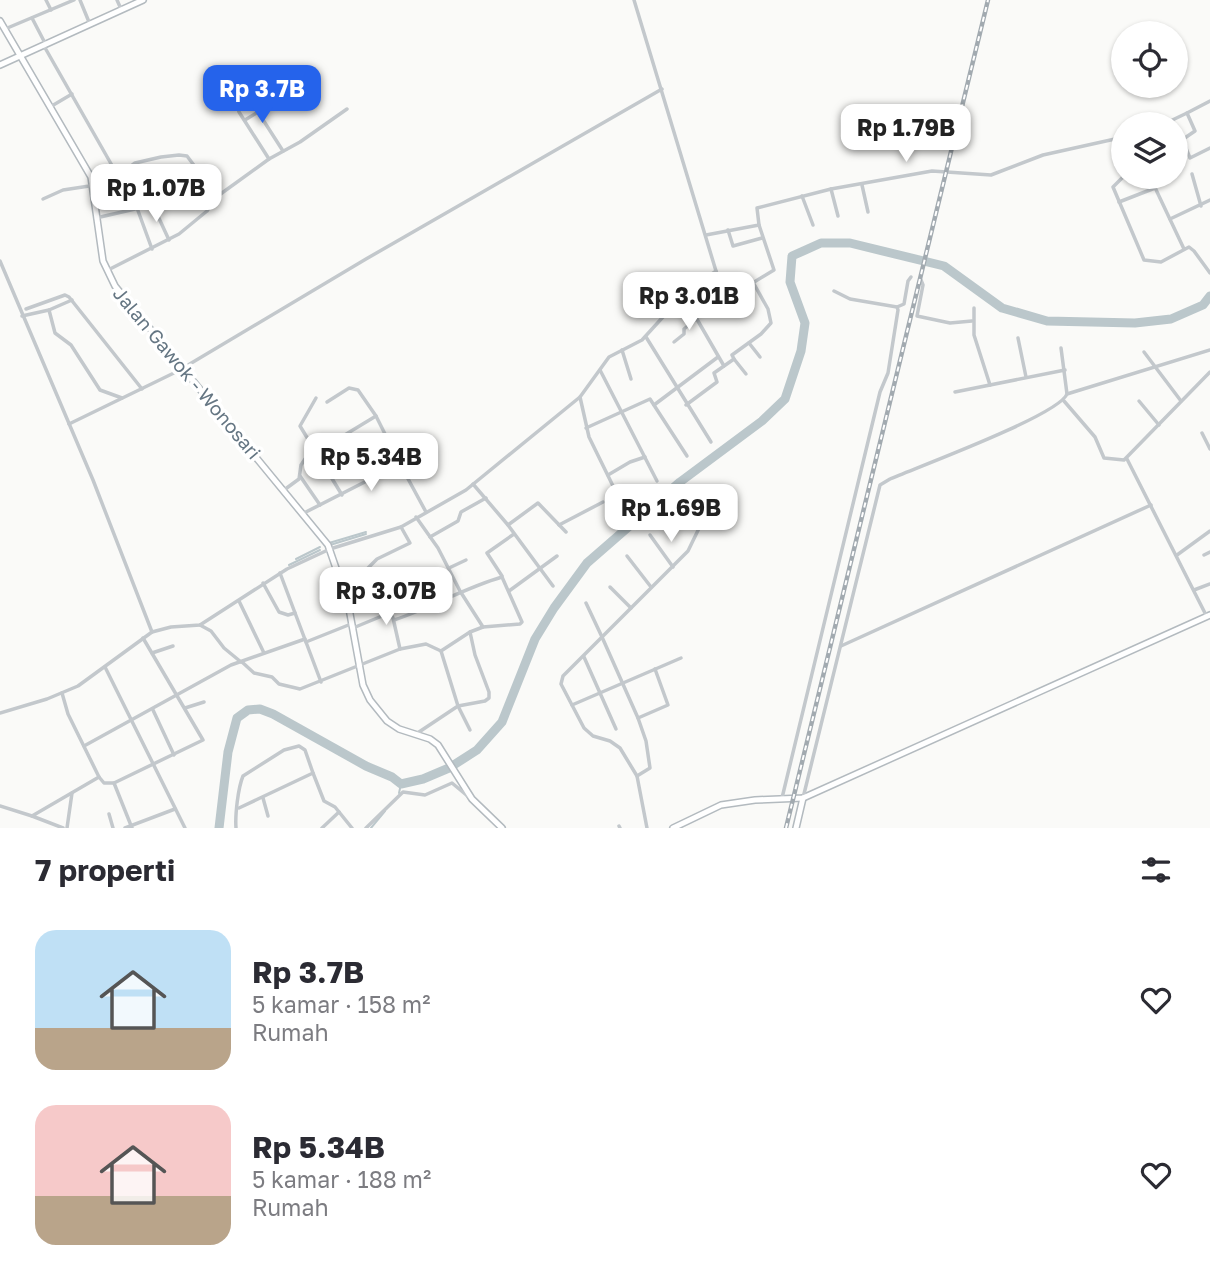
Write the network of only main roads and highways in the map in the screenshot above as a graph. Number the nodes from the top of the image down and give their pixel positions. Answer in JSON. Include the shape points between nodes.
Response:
{"nodes":[{"id":1,"x":142,"y":0,"type":"edge"},
{"id":2,"x":0,"y":22,"type":"edge"},
{"id":3,"x":19,"y":55,"type":"junction"},
{"id":4,"x":0,"y":65,"type":"edge"},
{"id":5,"x":1208,"y":616,"type":"edge"},
{"id":6,"x":803,"y":798,"type":"junction"},
{"id":7,"x":502,"y":828,"type":"edge"},
{"id":8,"x":673,"y":828,"type":"edge"},
{"id":9,"x":796,"y":828,"type":"edge"}],
"edges":[{"from":1,"to":3,"type":"main road"},
{"from":2,"to":3,"type":"main road","name":"Jalan Gawok - Wonosari"},
{"from":3,"to":4,"type":"main road"},
{"from":3,"to":7,"type":"main road","name":"Jalan Gawok - Wonosari","via":[[93,184],[106,271],[126,302],[330,549],[343,583],[365,692],[394,726],[435,742],[472,799]]},
{"from":5,"to":6,"type":"main road"},
{"from":6,"to":8,"type":"main road","via":[[721,805]]},
{"from":6,"to":9,"type":"main road"}]}
